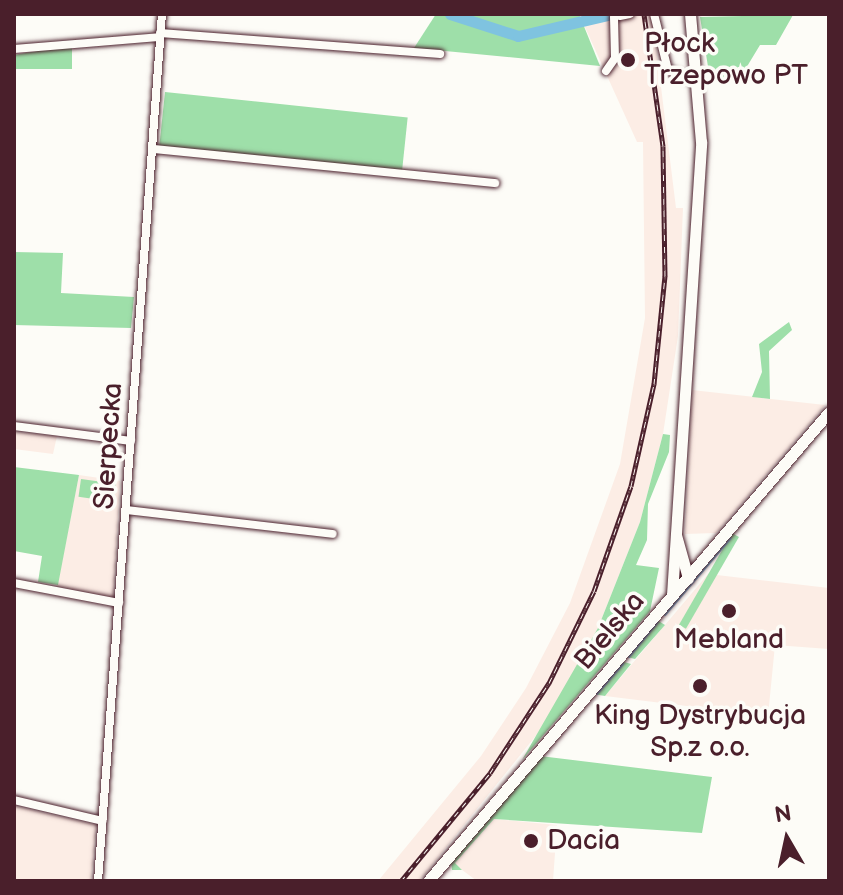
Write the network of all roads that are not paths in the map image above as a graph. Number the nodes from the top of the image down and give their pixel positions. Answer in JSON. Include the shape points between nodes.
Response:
{"nodes":[{"id":1,"x":162,"y":14,"type":"edge"},
{"id":2,"x":630,"y":14,"type":"edge"},
{"id":3,"x":654,"y":14,"type":"edge"},
{"id":4,"x":691,"y":18,"type":"edge"},
{"id":5,"x":160,"y":35,"type":"junction"},
{"id":6,"x":14,"y":49,"type":"edge"},
{"id":7,"x":440,"y":54,"type":"dead end"},
{"id":8,"x":606,"y":71,"type":"dead end"},
{"id":9,"x":700,"y":83,"type":"junction"},
{"id":10,"x":153,"y":149,"type":"junction"},
{"id":11,"x":495,"y":183,"type":"dead end"},
{"id":12,"x":829,"y":412,"type":"edge"},
{"id":13,"x":14,"y":426,"type":"edge"},
{"id":14,"x":131,"y":441,"type":"junction"},
{"id":15,"x":126,"y":510,"type":"junction"},
{"id":16,"x":674,"y":510,"type":"junction"},
{"id":17,"x":333,"y":534,"type":"dead end"},
{"id":18,"x":683,"y":558,"type":"junction"},
{"id":19,"x":703,"y":560,"type":"junction"},
{"id":20,"x":683,"y":577,"type":"junction"},
{"id":21,"x":14,"y":583,"type":"edge"},
{"id":22,"x":119,"y":603,"type":"junction"},
{"id":23,"x":14,"y":800,"type":"edge"},
{"id":24,"x":103,"y":821,"type":"junction"},
{"id":25,"x":98,"y":881,"type":"edge"},
{"id":26,"x":428,"y":881,"type":"edge"}],
"edges":[{"from":1,"to":5,"type":"street","name":"Sierpecka"},
{"from":2,"to":8,"type":"street","via":[[617,17],[615,58]]},
{"from":3,"to":9,"type":"street","via":[[668,70]]},
{"from":4,"to":9,"type":"main road"},
{"from":5,"to":6,"type":"street"},
{"from":5,"to":7,"type":"street"},
{"from":5,"to":10,"type":"street","name":"Sierpecka"},
{"from":9,"to":16,"type":"main road"},
{"from":10,"to":11,"type":"street"},
{"from":10,"to":14,"type":"street","name":"Sierpecka"},
{"from":12,"to":19,"type":"main road"},
{"from":13,"to":14,"type":"street"},
{"from":14,"to":15,"type":"street","name":"Sierpecka"},
{"from":15,"to":17,"type":"street"},
{"from":15,"to":22,"type":"street","name":"Sierpecka"},
{"from":16,"to":18,"type":"main road"},
{"from":16,"to":20,"type":"main road"},
{"from":18,"to":19,"type":"main road"},
{"from":18,"to":20,"type":"main road"},
{"from":19,"to":20,"type":"main road"},
{"from":20,"to":26,"type":"main road","name":"Bielska"},
{"from":21,"to":22,"type":"street"},
{"from":22,"to":24,"type":"street","name":"Sierpecka"},
{"from":23,"to":24,"type":"street"},
{"from":24,"to":25,"type":"street","name":"Sierpecka"}]}
